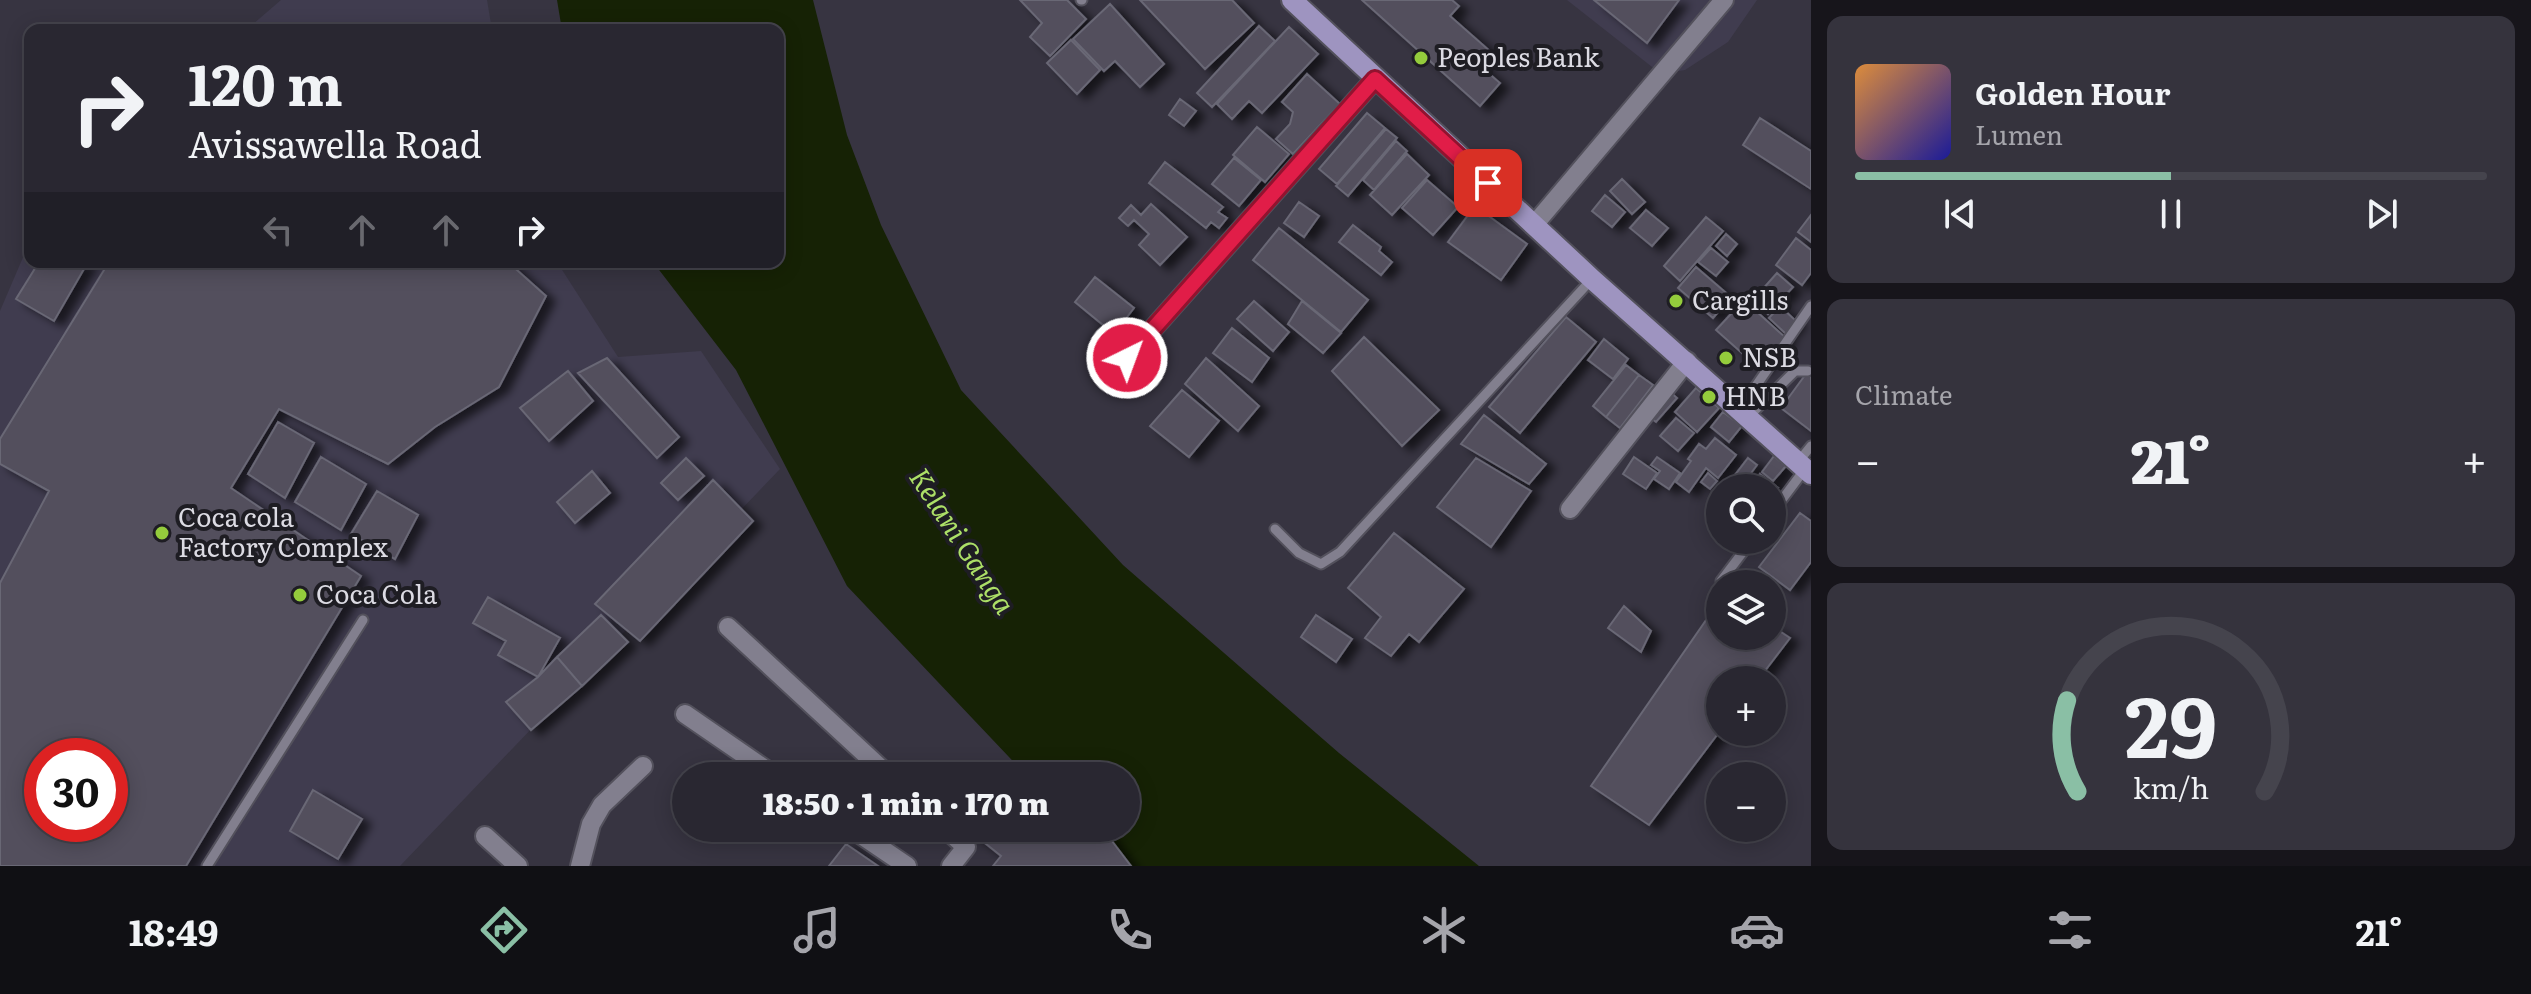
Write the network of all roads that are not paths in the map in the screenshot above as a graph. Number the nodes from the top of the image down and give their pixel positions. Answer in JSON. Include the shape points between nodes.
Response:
{"nodes":[{"id":1,"x":1292,"y":0,"type":"edge"},
{"id":2,"x":1724,"y":0,"type":"edge"},
{"id":3,"x":1375,"y":79,"type":"junction"},
{"id":4,"x":1534,"y":225,"type":"junction"},
{"id":5,"x":1592,"y":279,"type":"junction"},
{"id":6,"x":1811,"y":306,"type":"edge"},
{"id":7,"x":1127,"y":358,"type":"dead end"},
{"id":8,"x":1687,"y":361,"type":"junction"},
{"id":9,"x":1808,"y":371,"type":"dead end"},
{"id":10,"x":1744,"y":413,"type":"junction"},
{"id":11,"x":1806,"y":463,"type":"edge"},
{"id":12,"x":1786,"y":492,"type":"edge"},
{"id":13,"x":1570,"y":509,"type":"dead end"},
{"id":14,"x":1275,"y":529,"type":"dead end"},
{"id":15,"x":1741,"y":554,"type":"edge"},
{"id":16,"x":1729,"y":570,"type":"edge"},
{"id":17,"x":363,"y":620,"type":"dead end"},
{"id":18,"x":728,"y":627,"type":"dead end"},
{"id":19,"x":685,"y":714,"type":"dead end"},
{"id":20,"x":755,"y":762,"type":"edge"},
{"id":21,"x":874,"y":762,"type":"edge"},
{"id":22,"x":643,"y":766,"type":"dead end"},
{"id":23,"x":485,"y":836,"type":"dead end"},
{"id":24,"x":872,"y":842,"type":"edge"},
{"id":25,"x":960,"y":842,"type":"edge"},
{"id":26,"x":207,"y":866,"type":"edge"},
{"id":27,"x":518,"y":866,"type":"edge"},
{"id":28,"x":580,"y":866,"type":"edge"},
{"id":29,"x":907,"y":866,"type":"edge"},
{"id":30,"x":951,"y":866,"type":"edge"}],
"edges":[{"from":1,"to":3,"type":"main road"},
{"from":2,"to":4,"type":"street"},
{"from":3,"to":4,"type":"main road"},
{"from":3,"to":7,"type":"street"},
{"from":4,"to":5,"type":"main road"},
{"from":5,"to":8,"type":"main road"},
{"from":5,"to":14,"type":"lane","via":[[1340,552],[1321,564],[1299,553]]},
{"from":6,"to":10,"type":"lane"},
{"from":8,"to":10,"type":"main road"},
{"from":8,"to":13,"type":"street"},
{"from":9,"to":10,"type":"lane","via":[[1795,371]]},
{"from":10,"to":11,"type":"main road"},
{"from":11,"to":12,"type":"lane"},
{"from":15,"to":16,"type":"lane"},
{"from":17,"to":26,"type":"lane"},
{"from":18,"to":21,"type":"street"},
{"from":19,"to":20,"type":"street"},
{"from":22,"to":28,"type":"street","via":[[602,805]]},
{"from":23,"to":27,"type":"street"},
{"from":24,"to":29,"type":"street"},
{"from":25,"to":30,"type":"street","via":[[966,847]]}]}
